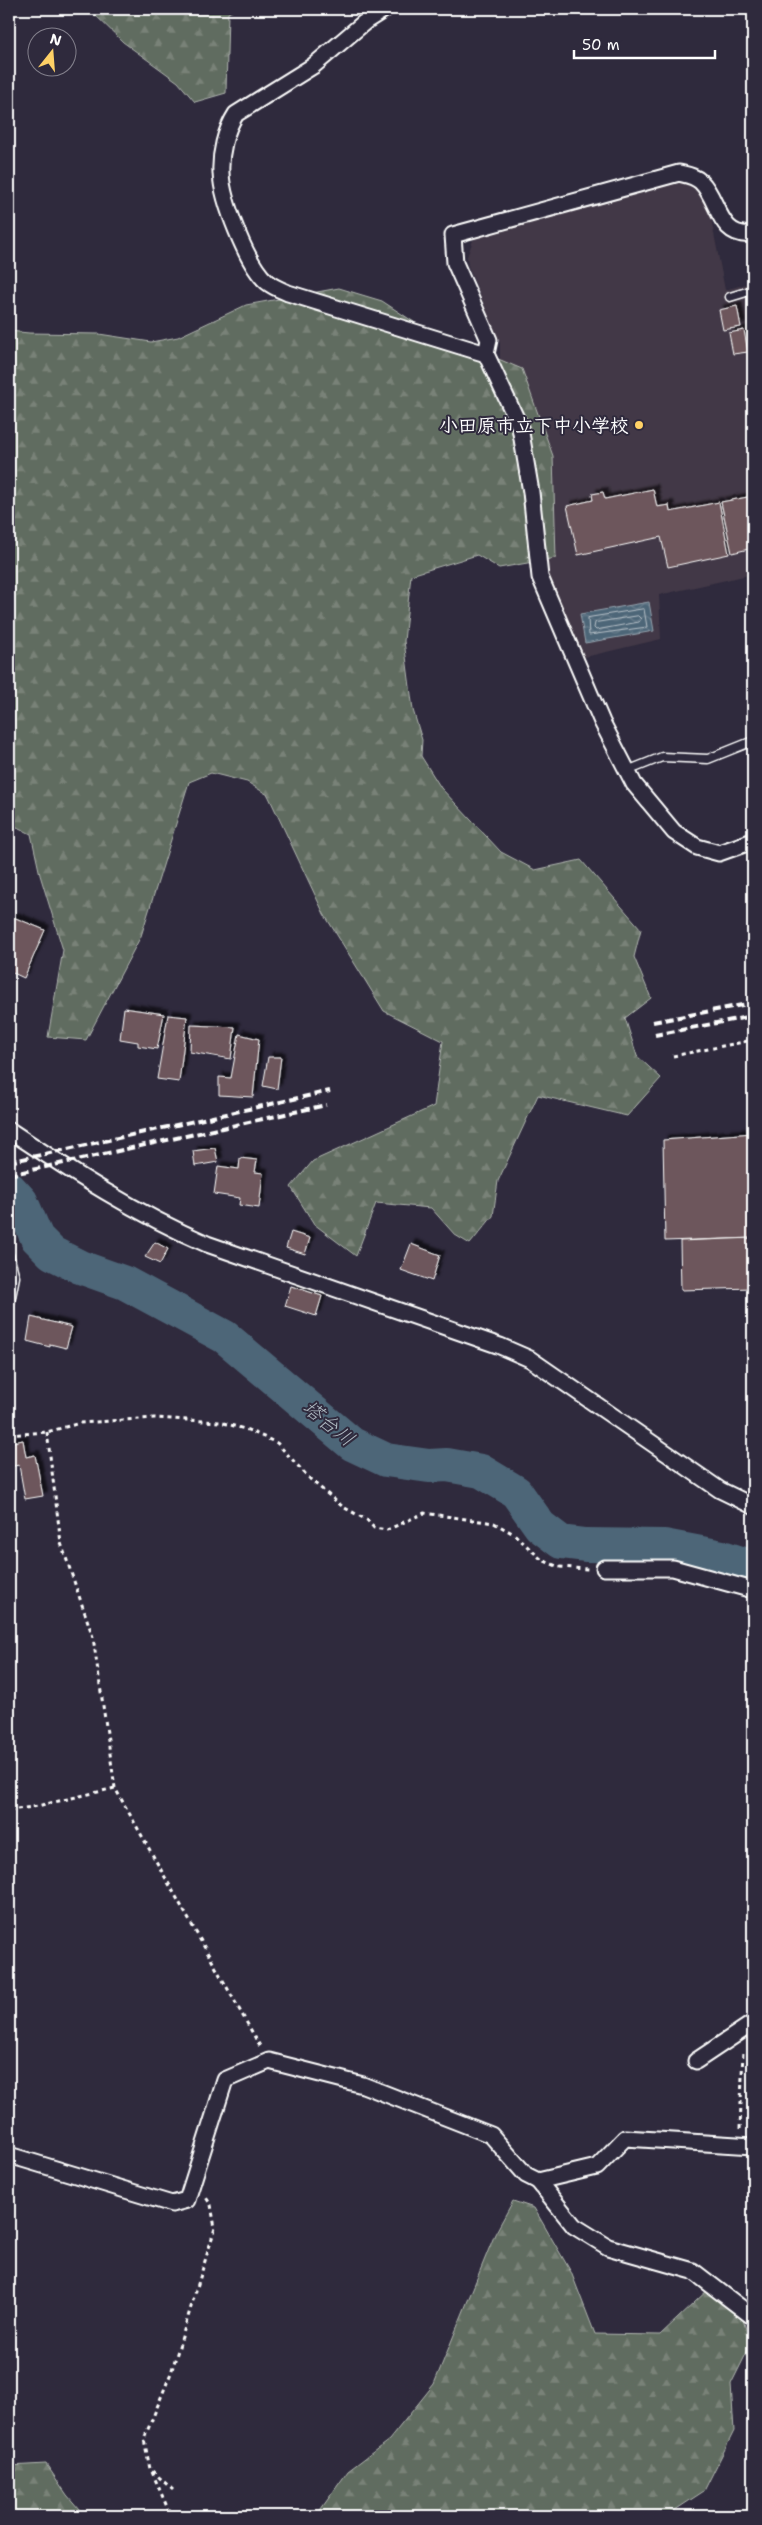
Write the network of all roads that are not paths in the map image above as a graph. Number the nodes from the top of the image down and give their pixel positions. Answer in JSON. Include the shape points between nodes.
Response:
{"nodes":[{"id":1,"x":385,"y":9,"type":"edge"},
{"id":2,"x":753,"y":234,"type":"edge"},
{"id":3,"x":753,"y":290,"type":"edge"},
{"id":4,"x":730,"y":297,"type":"dead end"},
{"id":5,"x":486,"y":354,"type":"junction"},
{"id":6,"x":753,"y":741,"type":"edge"},
{"id":7,"x":627,"y":771,"type":"junction"},
{"id":8,"x":753,"y":841,"type":"edge"},
{"id":9,"x":9,"y":1130,"type":"edge"},
{"id":10,"x":9,"y":1255,"type":"edge"},
{"id":11,"x":9,"y":1307,"type":"edge"},
{"id":12,"x":753,"y":1506,"type":"edge"},
{"id":13,"x":604,"y":1568,"type":"road end"},
{"id":14,"x":753,"y":1590,"type":"edge"},
{"id":15,"x":748,"y":2026,"type":"edge"},
{"id":16,"x":696,"y":2061,"type":"dead end"},
{"id":17,"x":746,"y":2146,"type":"edge"},
{"id":18,"x":9,"y":2155,"type":"edge"},
{"id":19,"x":538,"y":2181,"type":"junction"},
{"id":20,"x":753,"y":2317,"type":"edge"}],
"edges":[{"from":1,"to":5,"type":"street","via":[[366,21],[314,66],[236,114],[222,153],[221,175],[226,197],[249,261],[268,283],[288,294]]},
{"from":2,"to":5,"type":"street","via":[[732,229],[722,221],[711,195],[701,182],[679,173],[453,235],[455,263],[489,340]]},
{"from":3,"to":4,"type":"lane"},
{"from":5,"to":7,"type":"street","via":[[520,427],[540,578],[598,714]]},
{"from":6,"to":7,"type":"lane","via":[[708,759],[662,757]]},
{"from":7,"to":8,"type":"street","via":[[674,832],[697,847],[719,853]]},
{"from":9,"to":12,"type":"street","via":[[172,1229],[500,1346],[530,1360],[720,1490]]},
{"from":10,"to":11,"type":"lane","via":[[15,1278]]},
{"from":13,"to":14,"type":"street","via":[[672,1568]]},
{"from":15,"to":16,"type":"street"},
{"from":17,"to":19,"type":"street","via":[[625,2138],[597,2167]]},
{"from":18,"to":19,"type":"street","via":[[172,2204],[187,2200],[225,2080],[269,2061],[364,2085],[491,2134],[526,2175]]},
{"from":19,"to":20,"type":"street","via":[[574,2226],[608,2247],[694,2271]]}]}
